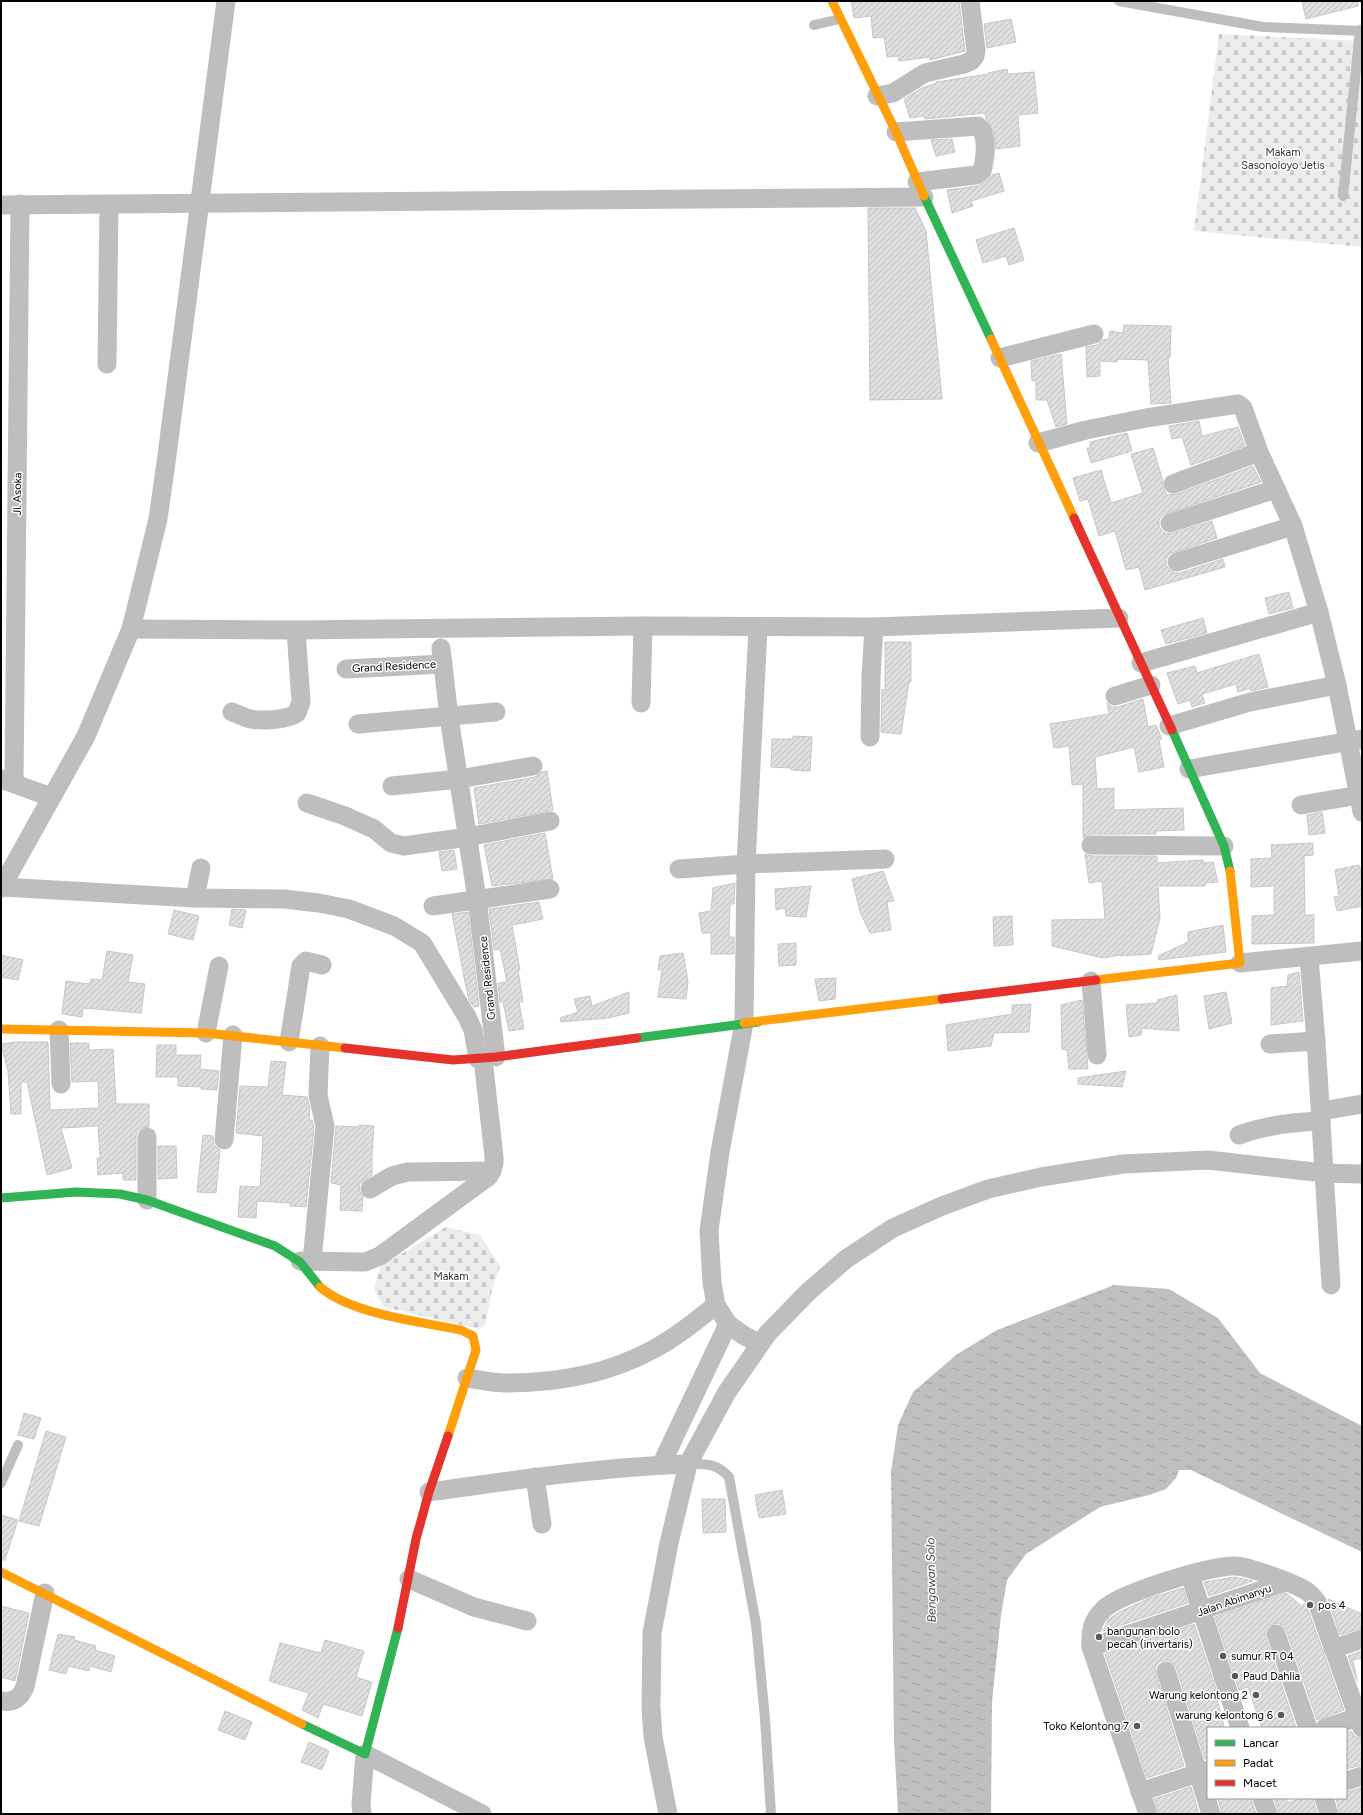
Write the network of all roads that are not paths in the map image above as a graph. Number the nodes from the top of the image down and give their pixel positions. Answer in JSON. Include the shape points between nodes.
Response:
{"nodes":[{"id":1,"x":226,"y":1,"type":"edge"},
{"id":2,"x":832,"y":1,"type":"edge"},
{"id":3,"x":970,"y":1,"type":"edge"},
{"id":4,"x":1119,"y":1,"type":"edge"},
{"id":5,"x":840,"y":19,"type":"junction"},
{"id":6,"x":814,"y":25,"type":"dead end"},
{"id":7,"x":1361,"y":30,"type":"edge"},
{"id":8,"x":877,"y":96,"type":"junction"},
{"id":9,"x":896,"y":132,"type":"junction"},
{"id":10,"x":920,"y":190,"type":"junction"},
{"id":11,"x":1343,"y":196,"type":"dead end"},
{"id":12,"x":20,"y":204,"type":"junction"},
{"id":13,"x":109,"y":204,"type":"junction"},
{"id":14,"x":199,"y":204,"type":"junction"},
{"id":15,"x":1,"y":205,"type":"edge"},
{"id":16,"x":1094,"y":334,"type":"dead end"},
{"id":17,"x":1000,"y":358,"type":"junction"},
{"id":18,"x":107,"y":364,"type":"dead end"},
{"id":19,"x":1038,"y":443,"type":"junction"},
{"id":20,"x":1259,"y":452,"type":"junction"},
{"id":21,"x":1173,"y":484,"type":"dead end"},
{"id":22,"x":1276,"y":489,"type":"junction"},
{"id":23,"x":1170,"y":523,"type":"dead end"},
{"id":24,"x":1292,"y":526,"type":"junction"},
{"id":25,"x":1177,"y":562,"type":"dead end"},
{"id":26,"x":1319,"y":612,"type":"junction"},
{"id":27,"x":1119,"y":618,"type":"junction"},
{"id":28,"x":643,"y":626,"type":"junction"},
{"id":29,"x":874,"y":627,"type":"junction"},
{"id":30,"x":758,"y":628,"type":"junction"},
{"id":31,"x":131,"y":629,"type":"junction"},
{"id":32,"x":296,"y":630,"type":"junction"},
{"id":33,"x":1141,"y":662,"type":"junction"},
{"id":34,"x":346,"y":669,"type":"dead end"},
{"id":35,"x":1151,"y":685,"type":"junction"},
{"id":36,"x":1337,"y":685,"type":"junction"},
{"id":37,"x":1115,"y":696,"type":"dead end"},
{"id":38,"x":641,"y":703,"type":"dead end"},
{"id":39,"x":232,"y":712,"type":"dead end"},
{"id":40,"x":496,"y":712,"type":"dead end"},
{"id":41,"x":449,"y":717,"type":"junction"},
{"id":42,"x":358,"y":724,"type":"dead end"},
{"id":43,"x":1169,"y":726,"type":"junction"},
{"id":44,"x":870,"y":737,"type":"dead end"},
{"id":45,"x":1355,"y":740,"type":"edge"},
{"id":46,"x":533,"y":766,"type":"dead end"},
{"id":47,"x":1189,"y":769,"type":"junction"},
{"id":48,"x":459,"y":779,"type":"junction"},
{"id":49,"x":8,"y":781,"type":"edge"},
{"id":50,"x":392,"y":786,"type":"dead end"},
{"id":51,"x":51,"y":797,"type":"junction"},
{"id":52,"x":306,"y":803,"type":"dead end"},
{"id":53,"x":1360,"y":804,"type":"edge"},
{"id":54,"x":1301,"y":805,"type":"dead end"},
{"id":55,"x":550,"y":821,"type":"dead end"},
{"id":56,"x":468,"y":838,"type":"junction"},
{"id":57,"x":1091,"y":845,"type":"dead end"},
{"id":58,"x":1224,"y":846,"type":"junction"},
{"id":59,"x":886,"y":859,"type":"dead end"},
{"id":60,"x":746,"y":864,"type":"junction"},
{"id":61,"x":201,"y":868,"type":"dead end"},
{"id":62,"x":679,"y":869,"type":"dead end"},
{"id":63,"x":1,"y":887,"type":"edge"},
{"id":64,"x":550,"y":889,"type":"dead end"},
{"id":65,"x":195,"y":898,"type":"junction"},
{"id":66,"x":477,"y":899,"type":"junction"},
{"id":67,"x":433,"y":906,"type":"dead end"},
{"id":68,"x":1362,"y":951,"type":"edge"},
{"id":69,"x":1308,"y":958,"type":"junction"},
{"id":70,"x":1240,"y":964,"type":"junction"},
{"id":71,"x":322,"y":965,"type":"dead end"},
{"id":72,"x":219,"y":966,"type":"dead end"},
{"id":73,"x":1091,"y":981,"type":"junction"},
{"id":74,"x":744,"y":1023,"type":"junction"},
{"id":75,"x":1,"y":1029,"type":"edge"},
{"id":76,"x":60,"y":1030,"type":"junction"},
{"id":77,"x":206,"y":1032,"type":"junction"},
{"id":78,"x":233,"y":1035,"type":"junction"},
{"id":79,"x":1316,"y":1040,"type":"junction"},
{"id":80,"x":290,"y":1042,"type":"junction"},
{"id":81,"x":1270,"y":1044,"type":"dead end"},
{"id":82,"x":320,"y":1046,"type":"junction"},
{"id":83,"x":1097,"y":1055,"type":"dead end"},
{"id":84,"x":486,"y":1058,"type":"junction"},
{"id":85,"x":61,"y":1084,"type":"dead end"},
{"id":86,"x":1362,"y":1104,"type":"edge"},
{"id":87,"x":1321,"y":1116,"type":"junction"},
{"id":88,"x":1239,"y":1135,"type":"dead end"},
{"id":89,"x":147,"y":1136,"type":"dead end"},
{"id":90,"x":224,"y":1140,"type":"dead end"},
{"id":91,"x":492,"y":1171,"type":"junction"},
{"id":92,"x":1323,"y":1173,"type":"junction"},
{"id":93,"x":1362,"y":1174,"type":"edge"},
{"id":94,"x":370,"y":1189,"type":"dead end"},
{"id":95,"x":1,"y":1198,"type":"edge"},
{"id":96,"x":146,"y":1200,"type":"junction"},
{"id":97,"x":306,"y":1261,"type":"junction"},
{"id":98,"x":1331,"y":1285,"type":"dead end"},
{"id":99,"x":716,"y":1305,"type":"junction"},
{"id":100,"x":728,"y":1324,"type":"junction"},
{"id":101,"x":760,"y":1344,"type":"junction"},
{"id":102,"x":467,"y":1378,"type":"junction"},
{"id":103,"x":18,"y":1445,"type":"dead end"},
{"id":104,"x":688,"y":1464,"type":"junction"},
{"id":105,"x":661,"y":1465,"type":"junction"},
{"id":106,"x":535,"y":1478,"type":"junction"},
{"id":107,"x":1,"y":1483,"type":"edge"},
{"id":108,"x":429,"y":1492,"type":"junction"},
{"id":109,"x":542,"y":1524,"type":"dead end"},
{"id":110,"x":1,"y":1572,"type":"edge"},
{"id":111,"x":1190,"y":1575,"type":"junction"},
{"id":112,"x":408,"y":1579,"type":"junction"},
{"id":113,"x":1286,"y":1582,"type":"junction"},
{"id":114,"x":45,"y":1593,"type":"junction"},
{"id":115,"x":1202,"y":1612,"type":"junction"},
{"id":116,"x":527,"y":1621,"type":"dead end"},
{"id":117,"x":1276,"y":1634,"type":"dead end"},
{"id":118,"x":1362,"y":1639,"type":"edge"},
{"id":119,"x":1091,"y":1647,"type":"junction"},
{"id":120,"x":1333,"y":1649,"type":"junction"},
{"id":121,"x":1166,"y":1671,"type":"dead end"},
{"id":122,"x":1,"y":1701,"type":"edge"},
{"id":123,"x":1360,"y":1722,"type":"edge"},
{"id":124,"x":1240,"y":1727,"type":"edge"},
{"id":125,"x":1308,"y":1727,"type":"edge"},
{"id":126,"x":1331,"y":1727,"type":"edge"},
{"id":127,"x":365,"y":1754,"type":"junction"},
{"id":128,"x":1203,"y":1772,"type":"edge"},
{"id":129,"x":1362,"y":1776,"type":"edge"},
{"id":130,"x":1347,"y":1782,"type":"edge"},
{"id":131,"x":1140,"y":1792,"type":"junction"},
{"id":132,"x":1207,"y":1793,"type":"edge"},
{"id":133,"x":1208,"y":1799,"type":"edge"},
{"id":134,"x":1262,"y":1799,"type":"edge"},
{"id":135,"x":1324,"y":1799,"type":"edge"},
{"id":136,"x":362,"y":1814,"type":"edge"},
{"id":137,"x":482,"y":1814,"type":"edge"},
{"id":138,"x":668,"y":1814,"type":"edge"},
{"id":139,"x":771,"y":1814,"type":"edge"},
{"id":140,"x":1148,"y":1814,"type":"edge"},
{"id":141,"x":1211,"y":1814,"type":"edge"},
{"id":142,"x":1268,"y":1814,"type":"edge"},
{"id":143,"x":1329,"y":1814,"type":"edge"}],
"edges":[{"from":1,"to":14,"type":"street"},
{"from":2,"to":5,"type":"street"},
{"from":3,"to":8,"type":"street","via":[[976,50],[971,61],[925,73],[893,93]]},
{"from":4,"to":7,"type":"lane","via":[[1263,26]]},
{"from":5,"to":6,"type":"lane"},
{"from":5,"to":8,"type":"street"},
{"from":7,"to":11,"type":"lane"},
{"from":8,"to":9,"type":"street"},
{"from":9,"to":10,"type":"street"},
{"from":9,"to":10,"type":"street","via":[[978,126],[982,131],[985,160],[982,171],[976,175]]},
{"from":10,"to":14,"type":"street"},
{"from":10,"to":17,"type":"street"},
{"from":12,"to":13,"type":"street"},
{"from":12,"to":15,"type":"street"},
{"from":12,"to":49,"type":"street","name":"Jl. Asoka"},
{"from":13,"to":14,"type":"street"},
{"from":13,"to":18,"type":"street"},
{"from":14,"to":31,"type":"street","via":[[158,519]]},
{"from":16,"to":17,"type":"street"},
{"from":17,"to":19,"type":"street"},
{"from":19,"to":20,"type":"street","via":[[1146,418],[1238,404],[1243,408]]},
{"from":19,"to":27,"type":"street"},
{"from":20,"to":21,"type":"street"},
{"from":20,"to":22,"type":"street"},
{"from":22,"to":23,"type":"street"},
{"from":22,"to":24,"type":"street"},
{"from":24,"to":25,"type":"street"},
{"from":24,"to":26,"type":"street"},
{"from":26,"to":33,"type":"street"},
{"from":26,"to":36,"type":"street"},
{"from":27,"to":29,"type":"street"},
{"from":27,"to":33,"type":"street"},
{"from":28,"to":30,"type":"street"},
{"from":28,"to":32,"type":"street"},
{"from":28,"to":38,"type":"street"},
{"from":29,"to":30,"type":"street"},
{"from":29,"to":44,"type":"street"},
{"from":30,"to":60,"type":"street"},
{"from":31,"to":32,"type":"street"},
{"from":31,"to":51,"type":"street","via":[[86,736]]},
{"from":32,"to":39,"type":"street","via":[[300,702],[297,713],[283,719],[263,719],[248,718]]},
{"from":33,"to":35,"type":"street"},
{"from":34,"to":41,"type":"street","name":"Grand Residence","via":[[442,656]]},
{"from":35,"to":37,"type":"street"},
{"from":35,"to":43,"type":"street"},
{"from":36,"to":43,"type":"street","via":[[1250,702]]},
{"from":36,"to":45,"type":"street"},
{"from":40,"to":41,"type":"street"},
{"from":41,"to":42,"type":"street"},
{"from":41,"to":48,"type":"street","name":"Grand Residence"},
{"from":43,"to":47,"type":"street"},
{"from":45,"to":47,"type":"street"},
{"from":45,"to":53,"type":"street"},
{"from":46,"to":48,"type":"street"},
{"from":47,"to":58,"type":"street"},
{"from":48,"to":50,"type":"street"},
{"from":48,"to":56,"type":"street","name":"Grand Residence"},
{"from":49,"to":51,"type":"street"},
{"from":51,"to":63,"type":"street"},
{"from":52,"to":56,"type":"street","via":[[374,829],[397,846]]},
{"from":53,"to":54,"type":"street"},
{"from":55,"to":56,"type":"street"},
{"from":56,"to":66,"type":"street","name":"Grand Residence"},
{"from":57,"to":58,"type":"street"},
{"from":58,"to":70,"type":"street","via":[[1230,873]]},
{"from":59,"to":60,"type":"street"},
{"from":60,"to":62,"type":"street"},
{"from":60,"to":74,"type":"street"},
{"from":61,"to":65,"type":"street"},
{"from":63,"to":65,"type":"street"},
{"from":64,"to":66,"type":"street"},
{"from":65,"to":84,"type":"street","via":[[319,902],[348,909],[394,926],[422,944],[468,1017]]},
{"from":66,"to":67,"type":"street"},
{"from":66,"to":84,"type":"street","name":"Grand Residence"},
{"from":68,"to":69,"type":"street"},
{"from":69,"to":70,"type":"street"},
{"from":69,"to":79,"type":"street"},
{"from":70,"to":73,"type":"street"},
{"from":71,"to":80,"type":"street","via":[[306,961],[301,966]]},
{"from":72,"to":77,"type":"street"},
{"from":73,"to":74,"type":"street"},
{"from":73,"to":83,"type":"street"},
{"from":74,"to":84,"type":"street"},
{"from":74,"to":99,"type":"street","via":[[720,1152],[709,1232]]},
{"from":75,"to":76,"type":"street"},
{"from":76,"to":77,"type":"street"},
{"from":76,"to":85,"type":"street"},
{"from":77,"to":78,"type":"street"},
{"from":78,"to":80,"type":"street"},
{"from":78,"to":90,"type":"street"},
{"from":79,"to":81,"type":"street"},
{"from":79,"to":87,"type":"street"},
{"from":80,"to":82,"type":"street"},
{"from":82,"to":84,"type":"street","via":[[453,1060]]},
{"from":82,"to":97,"type":"street","via":[[318,1095],[325,1126]]},
{"from":84,"to":91,"type":"street","via":[[494,1157]]},
{"from":86,"to":87,"type":"street"},
{"from":87,"to":88,"type":"street","via":[[1251,1130]]},
{"from":87,"to":92,"type":"street"},
{"from":89,"to":96,"type":"street"},
{"from":91,"to":94,"type":"street","via":[[421,1170],[392,1176]]},
{"from":91,"to":97,"type":"street","via":[[484,1182],[380,1256],[365,1262]]},
{"from":92,"to":93,"type":"street"},
{"from":92,"to":98,"type":"street"},
{"from":92,"to":101,"type":"street","via":[[1208,1160],[1124,1164],[1041,1177],[988,1189],[893,1228],[846,1259],[808,1292]]},
{"from":95,"to":96,"type":"street","via":[[101,1192]]},
{"from":96,"to":97,"type":"street","via":[[275,1246]]},
{"from":97,"to":102,"type":"street","via":[[314,1282],[347,1302],[366,1309],[470,1333],[476,1350]]},
{"from":99,"to":100,"type":"street"},
{"from":99,"to":102,"type":"street","via":[[686,1329],[653,1350],[581,1376],[543,1382],[505,1383]]},
{"from":100,"to":101,"type":"street","via":[[743,1336]]},
{"from":100,"to":105,"type":"street"},
{"from":101,"to":104,"type":"street","via":[[727,1392]]},
{"from":102,"to":108,"type":"street"},
{"from":103,"to":107,"type":"lane"},
{"from":104,"to":105,"type":"street"},
{"from":104,"to":138,"type":"street","via":[[669,1543],[652,1633],[651,1715]]},
{"from":104,"to":139,"type":"lane","via":[[706,1464],[722,1468],[729,1477],[756,1624]]},
{"from":105,"to":106,"type":"street"},
{"from":106,"to":108,"type":"street"},
{"from":106,"to":109,"type":"street"},
{"from":108,"to":112,"type":"street"},
{"from":110,"to":114,"type":"street"},
{"from":111,"to":113,"type":"street","via":[[1220,1566],[1236,1566],[1252,1569]]},
{"from":111,"to":115,"type":"street"},
{"from":111,"to":119,"type":"street","via":[[1114,1601],[1103,1609],[1096,1619],[1090,1632]]},
{"from":112,"to":116,"type":"street","via":[[474,1607]]},
{"from":112,"to":127,"type":"street","via":[[395,1645]]},
{"from":113,"to":115,"type":"street","name":"Jalan Abimanyu"},
{"from":113,"to":120,"type":"street","via":[[1314,1597]]},
{"from":114,"to":122,"type":"street","via":[[25,1687],[16,1699]]},
{"from":114,"to":127,"type":"street","via":[[265,1707]]},
{"from":115,"to":119,"type":"street","name":"Jalan Abimanyu"},
{"from":115,"to":124,"type":"street"},
{"from":117,"to":125,"type":"street"},
{"from":118,"to":120,"type":"street"},
{"from":119,"to":131,"type":"street"},
{"from":120,"to":123,"type":"street"},
{"from":121,"to":128,"type":"street"},
{"from":123,"to":126,"type":"street"},
{"from":127,"to":136,"type":"street"},
{"from":127,"to":137,"type":"street"},
{"from":128,"to":131,"type":"street"},
{"from":128,"to":132,"type":"street"},
{"from":129,"to":130,"type":"street"},
{"from":131,"to":140,"type":"street"},
{"from":133,"to":141,"type":"street"},
{"from":134,"to":142,"type":"street"},
{"from":135,"to":143,"type":"street"}]}
